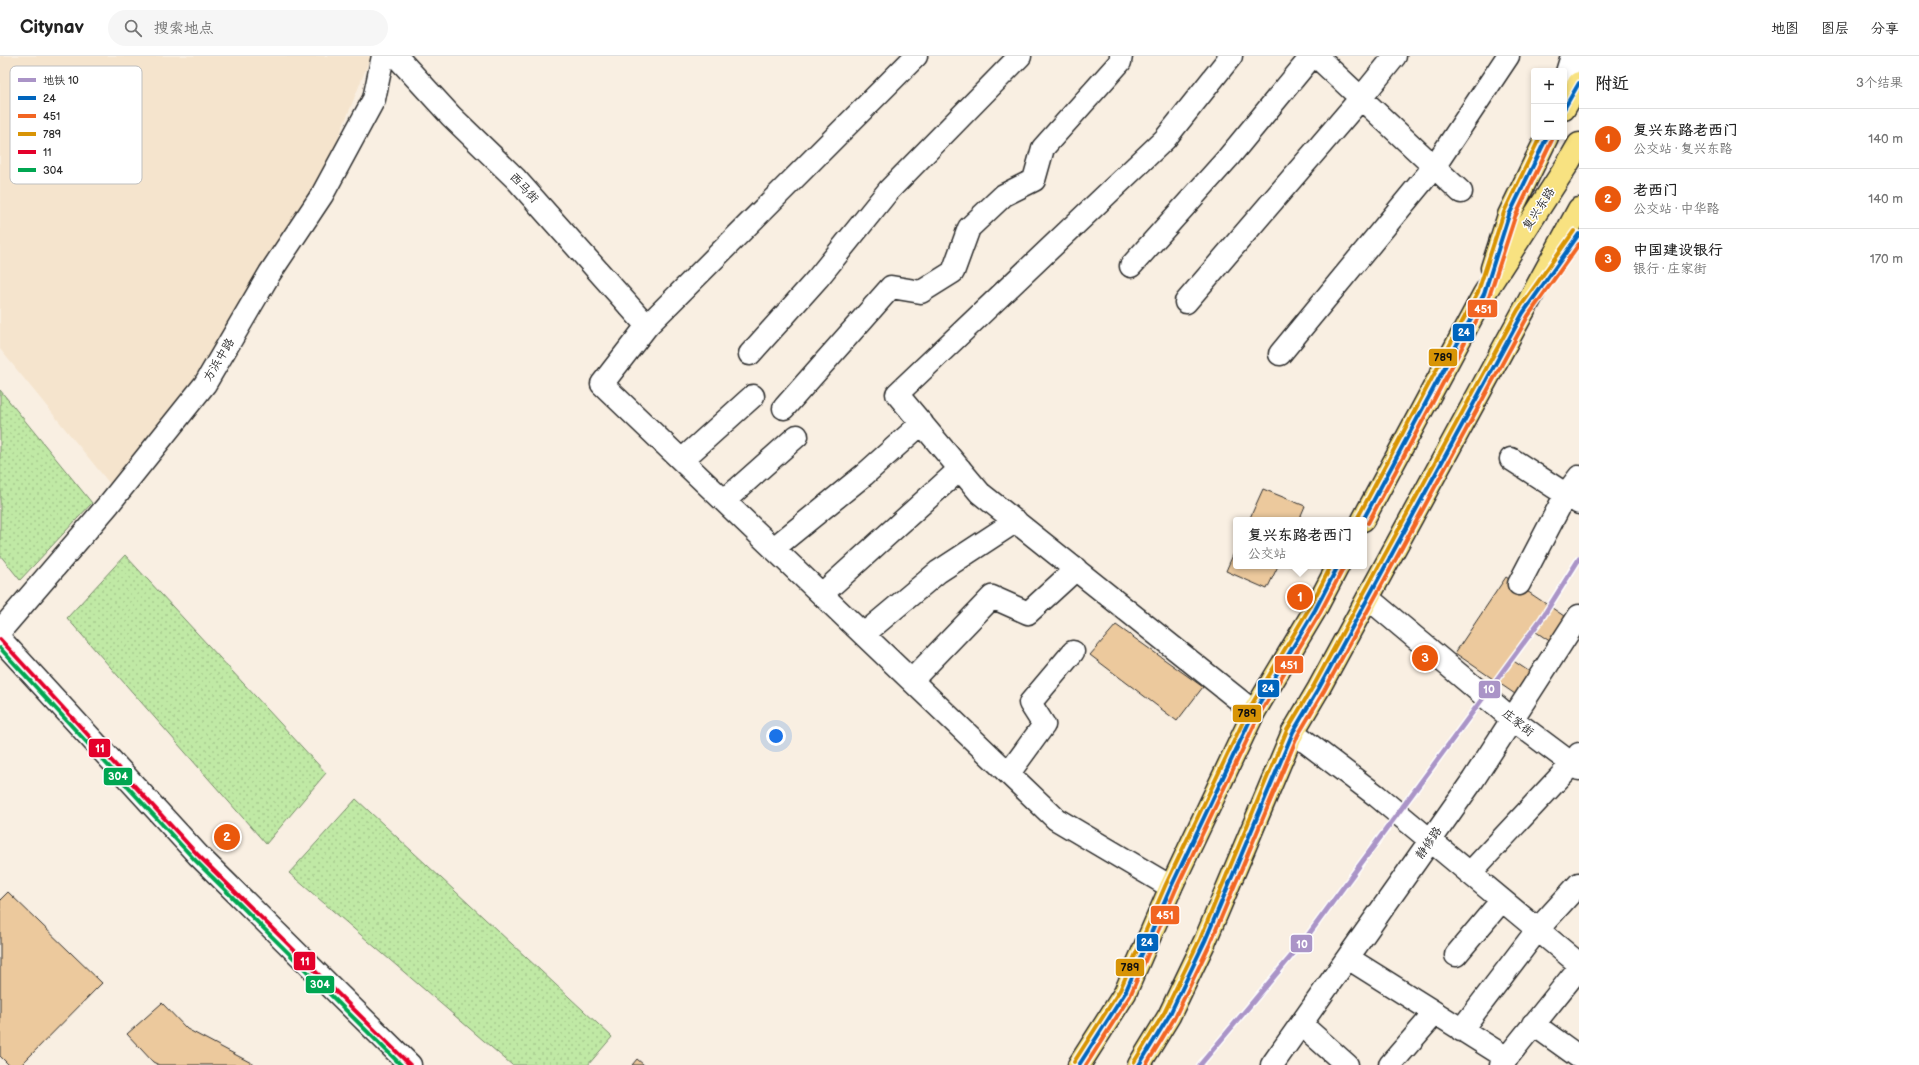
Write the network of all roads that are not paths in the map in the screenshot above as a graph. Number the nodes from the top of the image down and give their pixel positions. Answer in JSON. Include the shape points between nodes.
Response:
{"nodes":[{"id":1,"x":383,"y":56,"type":"edge"},
{"id":2,"x":396,"y":56,"type":"edge"},
{"id":3,"x":916,"y":56,"type":"edge"},
{"id":4,"x":1020,"y":56,"type":"edge"},
{"id":5,"x":1121,"y":56,"type":"edge"},
{"id":6,"x":1231,"y":56,"type":"edge"},
{"id":7,"x":1312,"y":56,"type":"edge"},
{"id":8,"x":1316,"y":56,"type":"edge"},
{"id":9,"x":1395,"y":56,"type":"edge"},
{"id":10,"x":1508,"y":56,"type":"edge"},
{"id":11,"x":1572,"y":56,"type":"edge"},
{"id":12,"x":1567,"y":72,"type":"edge"},
{"id":13,"x":1579,"y":83,"type":"edge"},
{"id":14,"x":1361,"y":98,"type":"junction"},
{"id":15,"x":1567,"y":104,"type":"edge"},
{"id":16,"x":1546,"y":140,"type":"edge"},
{"id":17,"x":1579,"y":144,"type":"edge"},
{"id":18,"x":1434,"y":166,"type":"junction"},
{"id":19,"x":1461,"y":192,"type":"dead end"},
{"id":20,"x":1579,"y":210,"type":"edge"},
{"id":21,"x":1579,"y":234,"type":"edge"},
{"id":22,"x":1130,"y":266,"type":"dead end"},
{"id":23,"x":1484,"y":294,"type":"junction"},
{"id":24,"x":1186,"y":302,"type":"dead end"},
{"id":25,"x":1523,"y":312,"type":"junction"},
{"id":26,"x":647,"y":326,"type":"junction"},
{"id":27,"x":750,"y":354,"type":"dead end"},
{"id":28,"x":1280,"y":354,"type":"dead end"},
{"id":29,"x":753,"y":396,"type":"dead end"},
{"id":30,"x":784,"y":408,"type":"dead end"},
{"id":31,"x":922,"y":424,"type":"junction"},
{"id":32,"x":797,"y":436,"type":"dead end"},
{"id":33,"x":1511,"y":459,"type":"dead end"},
{"id":34,"x":682,"y":460,"type":"junction"},
{"id":35,"x":960,"y":469,"type":"junction"},
{"id":36,"x":1579,"y":477,"type":"edge"},
{"id":37,"x":1572,"y":498,"type":"edge"},
{"id":38,"x":724,"y":501,"type":"junction"},
{"id":39,"x":1364,"y":517,"type":"edge"},
{"id":40,"x":1016,"y":521,"type":"junction"},
{"id":41,"x":774,"y":548,"type":"junction"},
{"id":42,"x":1076,"y":569,"type":"junction"},
{"id":43,"x":1336,"y":569,"type":"edge"},
{"id":44,"x":1519,"y":584,"type":"dead end"},
{"id":45,"x":822,"y":594,"type":"junction"},
{"id":46,"x":1368,"y":598,"type":"junction"},
{"id":47,"x":1579,"y":616,"type":"edge"},
{"id":48,"x":0,"y":631,"type":"edge"},
{"id":49,"x":864,"y":634,"type":"junction"},
{"id":50,"x":0,"y":639,"type":"edge"},
{"id":51,"x":1073,"y":652,"type":"dead end"},
{"id":52,"x":912,"y":680,"type":"junction"},
{"id":53,"x":1254,"y":712,"type":"junction"},
{"id":54,"x":1512,"y":720,"type":"junction"},
{"id":55,"x":1293,"y":732,"type":"junction"},
{"id":56,"x":1577,"y":763,"type":"edge"},
{"id":57,"x":1009,"y":774,"type":"junction"},
{"id":58,"x":1430,"y":841,"type":"junction"},
{"id":59,"x":1470,"y":873,"type":"junction"},
{"id":60,"x":1579,"y":884,"type":"edge"},
{"id":61,"x":1171,"y":887,"type":"junction"},
{"id":62,"x":1502,"y":900,"type":"junction"},
{"id":63,"x":1538,"y":929,"type":"junction"},
{"id":64,"x":1456,"y":955,"type":"dead end"},
{"id":65,"x":1348,"y":958,"type":"junction"},
{"id":66,"x":1579,"y":964,"type":"edge"},
{"id":67,"x":1579,"y":968,"type":"edge"},
{"id":68,"x":1435,"y":1013,"type":"junction"},
{"id":69,"x":1301,"y":1024,"type":"junction"},
{"id":70,"x":1533,"y":1024,"type":"junction"},
{"id":71,"x":1461,"y":1030,"type":"junction"},
{"id":72,"x":1575,"y":1056,"type":"edge"},
{"id":73,"x":1504,"y":1062,"type":"edge"},
{"id":74,"x":410,"y":1065,"type":"edge"},
{"id":75,"x":1079,"y":1065,"type":"edge"},
{"id":76,"x":1139,"y":1065,"type":"edge"},
{"id":77,"x":1272,"y":1065,"type":"edge"},
{"id":78,"x":1347,"y":1065,"type":"edge"},
{"id":79,"x":1390,"y":1065,"type":"edge"}],
"edges":[{"from":1,"to":48,"type":"street","name":"方浜中路","via":[[374,99],[337,168],[270,273],[205,384],[110,504]]},
{"from":2,"to":26,"type":"street","name":"西马街","via":[[450,116],[516,179]]},
{"from":3,"to":26,"type":"street"},
{"from":4,"to":27,"type":"street","via":[[889,190],[818,278]]},
{"from":5,"to":30,"type":"street","via":[[1120,62],[1043,148],[1034,180],[1004,195],[969,228],[953,272],[921,292],[891,287]]},
{"from":6,"to":31,"type":"street","via":[[1165,139],[897,394]]},
{"from":7,"to":22,"type":"street","via":[[1228,158]]},
{"from":8,"to":14,"type":"street"},
{"from":9,"to":14,"type":"street"},
{"from":10,"to":18,"type":"street"},
{"from":11,"to":12,"type":"street"},
{"from":13,"to":15,"type":"main road"},
{"from":14,"to":18,"type":"street"},
{"from":14,"to":24,"type":"street"},
{"from":16,"to":23,"type":"main road","name":"复兴东路","via":[[1509,216]]},
{"from":17,"to":23,"type":"main road","name":"复兴东路"},
{"from":18,"to":19,"type":"street"},
{"from":18,"to":28,"type":"street"},
{"from":20,"to":25,"type":"main road"},
{"from":21,"to":25,"type":"main road"},
{"from":23,"to":39,"type":"main road","name":"复兴东路"},
{"from":25,"to":46,"type":"main road"},
{"from":26,"to":34,"type":"street","via":[[602,384]]},
{"from":29,"to":34,"type":"street"},
{"from":31,"to":35,"type":"street"},
{"from":31,"to":41,"type":"street"},
{"from":32,"to":38,"type":"street"},
{"from":33,"to":37,"type":"street"},
{"from":34,"to":38,"type":"street"},
{"from":35,"to":40,"type":"street","via":[[980,493]]},
{"from":35,"to":45,"type":"street"},
{"from":36,"to":37,"type":"street"},
{"from":37,"to":44,"type":"street"},
{"from":38,"to":41,"type":"street"},
{"from":40,"to":42,"type":"street"},
{"from":40,"to":49,"type":"street","via":[[938,572]]},
{"from":41,"to":45,"type":"street"},
{"from":42,"to":52,"type":"street","via":[[1028,613],[992,597]]},
{"from":42,"to":53,"type":"street"},
{"from":43,"to":53,"type":"main road"},
{"from":45,"to":49,"type":"street"},
{"from":46,"to":54,"type":"street","name":"庄家街"},
{"from":46,"to":55,"type":"main road"},
{"from":47,"to":54,"type":"street","name":"静修路"},
{"from":49,"to":52,"type":"street"},
{"from":50,"to":74,"type":"street","via":[[198,855]]},
{"from":51,"to":57,"type":"street","via":[[1030,703],[1044,725]]},
{"from":52,"to":57,"type":"street"},
{"from":53,"to":61,"type":"main road"},
{"from":54,"to":56,"type":"street","name":"庄家街"},
{"from":54,"to":58,"type":"street","name":"静修路"},
{"from":55,"to":58,"type":"street","via":[[1378,796]]},
{"from":55,"to":76,"type":"main road","via":[[1205,941],[1169,1016]]},
{"from":56,"to":59,"type":"street"},
{"from":57,"to":61,"type":"street","via":[[1056,819]]},
{"from":58,"to":59,"type":"street"},
{"from":58,"to":65,"type":"street","name":"静修路"},
{"from":59,"to":62,"type":"street"},
{"from":60,"to":63,"type":"street"},
{"from":61,"to":75,"type":"main road","via":[[1125,993]]},
{"from":62,"to":63,"type":"street"},
{"from":62,"to":64,"type":"street"},
{"from":63,"to":66,"type":"street"},
{"from":63,"to":71,"type":"street"},
{"from":65,"to":68,"type":"street"},
{"from":65,"to":69,"type":"street","name":"静修路"},
{"from":67,"to":70,"type":"street"},
{"from":68,"to":71,"type":"street"},
{"from":68,"to":79,"type":"street"},
{"from":69,"to":77,"type":"street","name":"静修路"},
{"from":69,"to":78,"type":"street"},
{"from":70,"to":72,"type":"street"},
{"from":70,"to":73,"type":"street"},
{"from":71,"to":73,"type":"street"}]}
